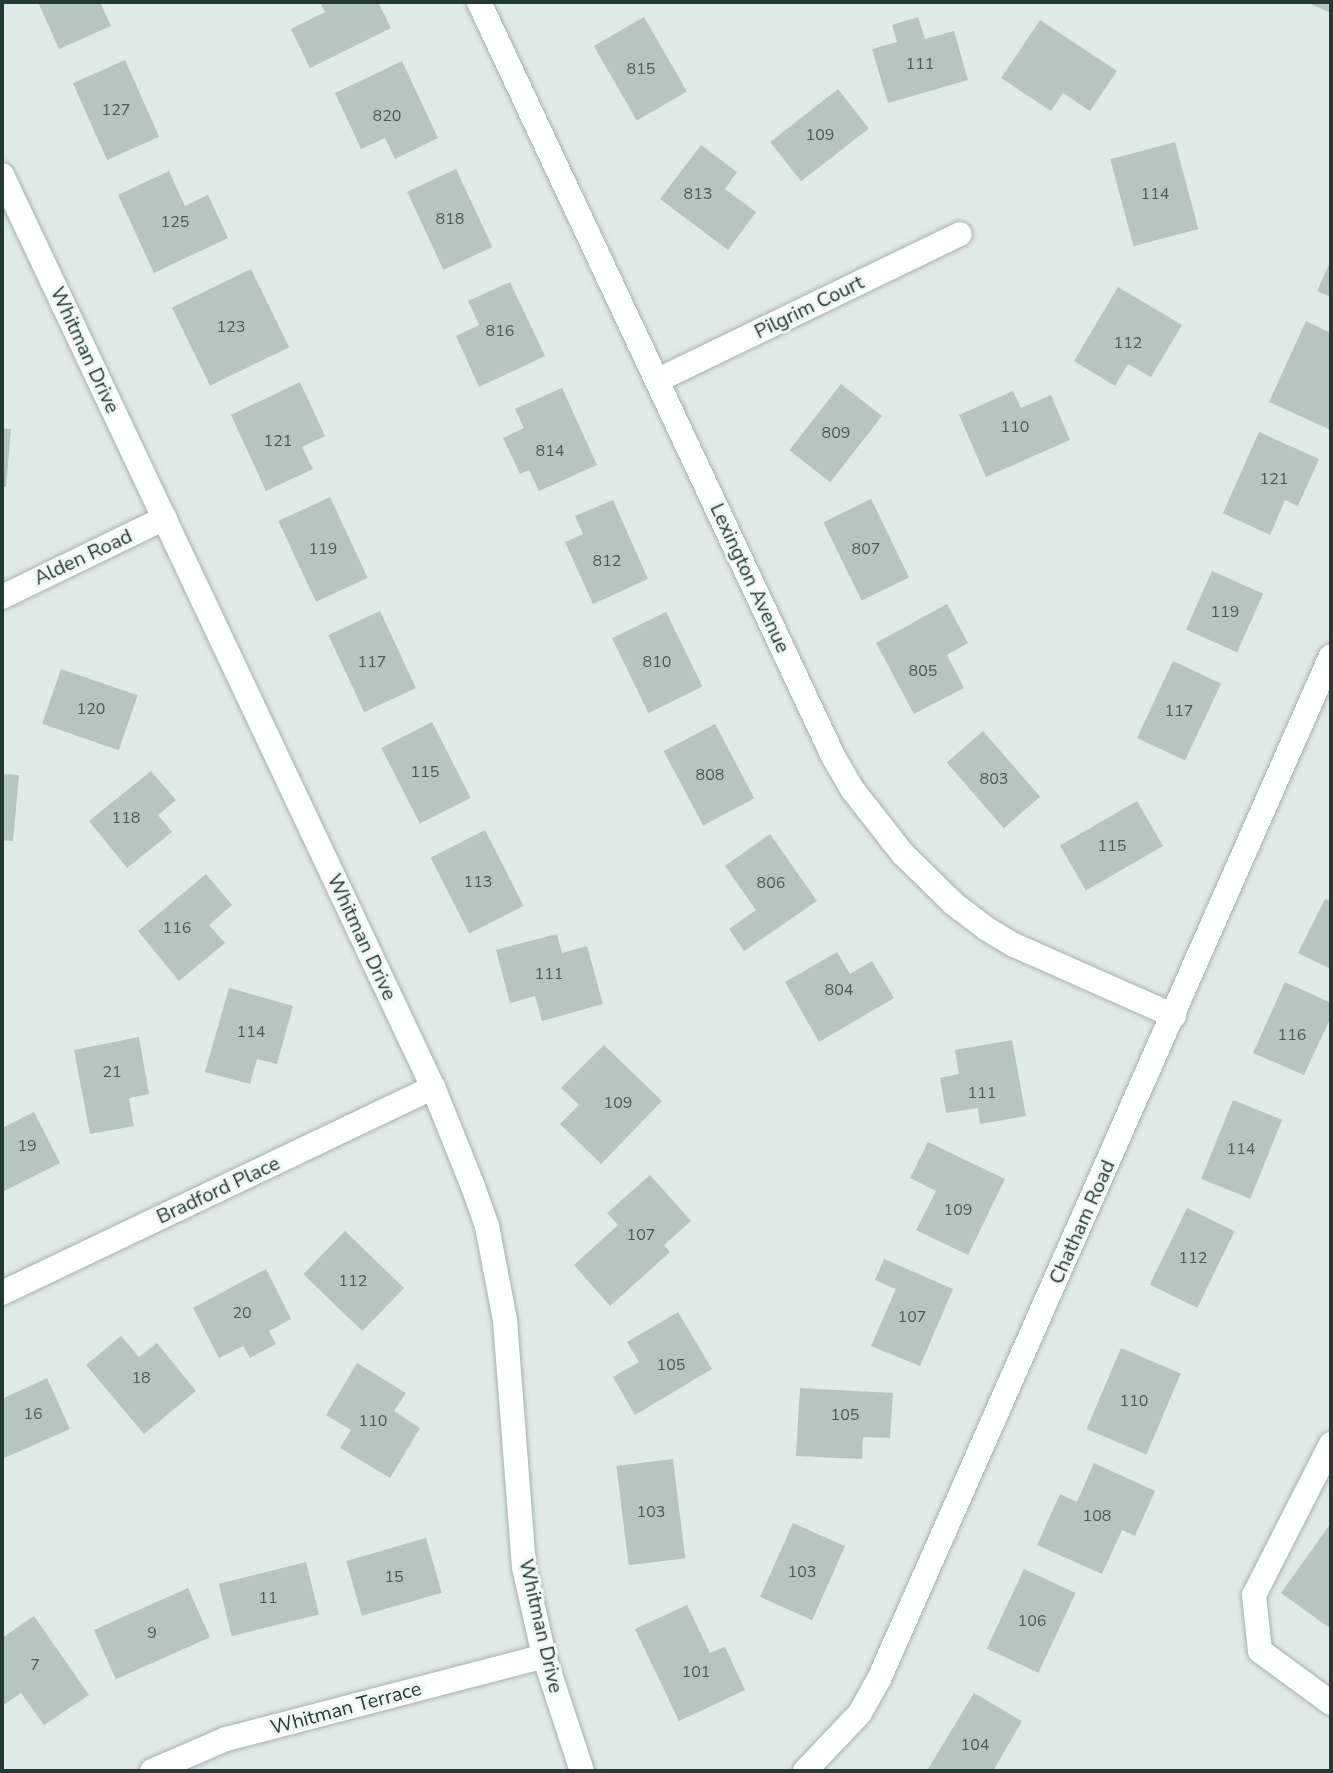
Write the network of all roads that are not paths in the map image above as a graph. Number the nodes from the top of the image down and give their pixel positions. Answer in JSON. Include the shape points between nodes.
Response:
{"nodes":[{"id":1,"x":479,"y":2,"type":"edge"},
{"id":2,"x":2,"y":175,"type":"edge"},
{"id":3,"x":960,"y":234,"type":"dead end"},
{"id":4,"x":658,"y":380,"type":"junction"},
{"id":5,"x":165,"y":518,"type":"junction"},
{"id":6,"x":2,"y":597,"type":"edge"},
{"id":7,"x":1331,"y":656,"type":"edge"},
{"id":8,"x":1174,"y":1016,"type":"junction"},
{"id":9,"x":433,"y":1087,"type":"junction"},
{"id":10,"x":2,"y":1293,"type":"edge"},
{"id":11,"x":1331,"y":1444,"type":"edge"},
{"id":12,"x":544,"y":1656,"type":"junction"},
{"id":13,"x":1331,"y":1703,"type":"edge"},
{"id":14,"x":575,"y":1743,"type":"junction"},
{"id":15,"x":152,"y":1771,"type":"edge"},
{"id":16,"x":582,"y":1771,"type":"edge"},
{"id":17,"x":602,"y":1771,"type":"edge"},
{"id":18,"x":805,"y":1771,"type":"edge"}],
"edges":[{"from":1,"to":4,"type":"street","name":"Lexington Avenue"},
{"from":2,"to":5,"type":"street","name":"Whitman Drive"},
{"from":3,"to":4,"type":"street","name":"Pilgrim Court"},
{"from":4,"to":8,"type":"street","name":"Lexington Avenue","via":[[833,756],[876,823],[928,880],[987,929]]},
{"from":5,"to":6,"type":"street","name":"Alden Road"},
{"from":5,"to":9,"type":"street","name":"Whitman Drive"},
{"from":7,"to":8,"type":"street","name":"Chatham Road"},
{"from":8,"to":18,"type":"street","name":"Chatham Road","via":[[879,1679],[860,1713]]},
{"from":9,"to":10,"type":"street","name":"Bradford Place"},
{"from":9,"to":12,"type":"street","name":"Whitman Drive","via":[[487,1226],[498,1277],[510,1359],[524,1567]]},
{"from":11,"to":13,"type":"street","via":[[1254,1595],[1260,1651]]},
{"from":12,"to":14,"type":"street","name":"Whitman Drive"},
{"from":12,"to":15,"type":"street","name":"Whitman Terrace","via":[[226,1739]]},
{"from":14,"to":16,"type":"street","name":"Whitman Drive"},
{"from":14,"to":17,"type":"street","name":"Whitman Drive"}]}
